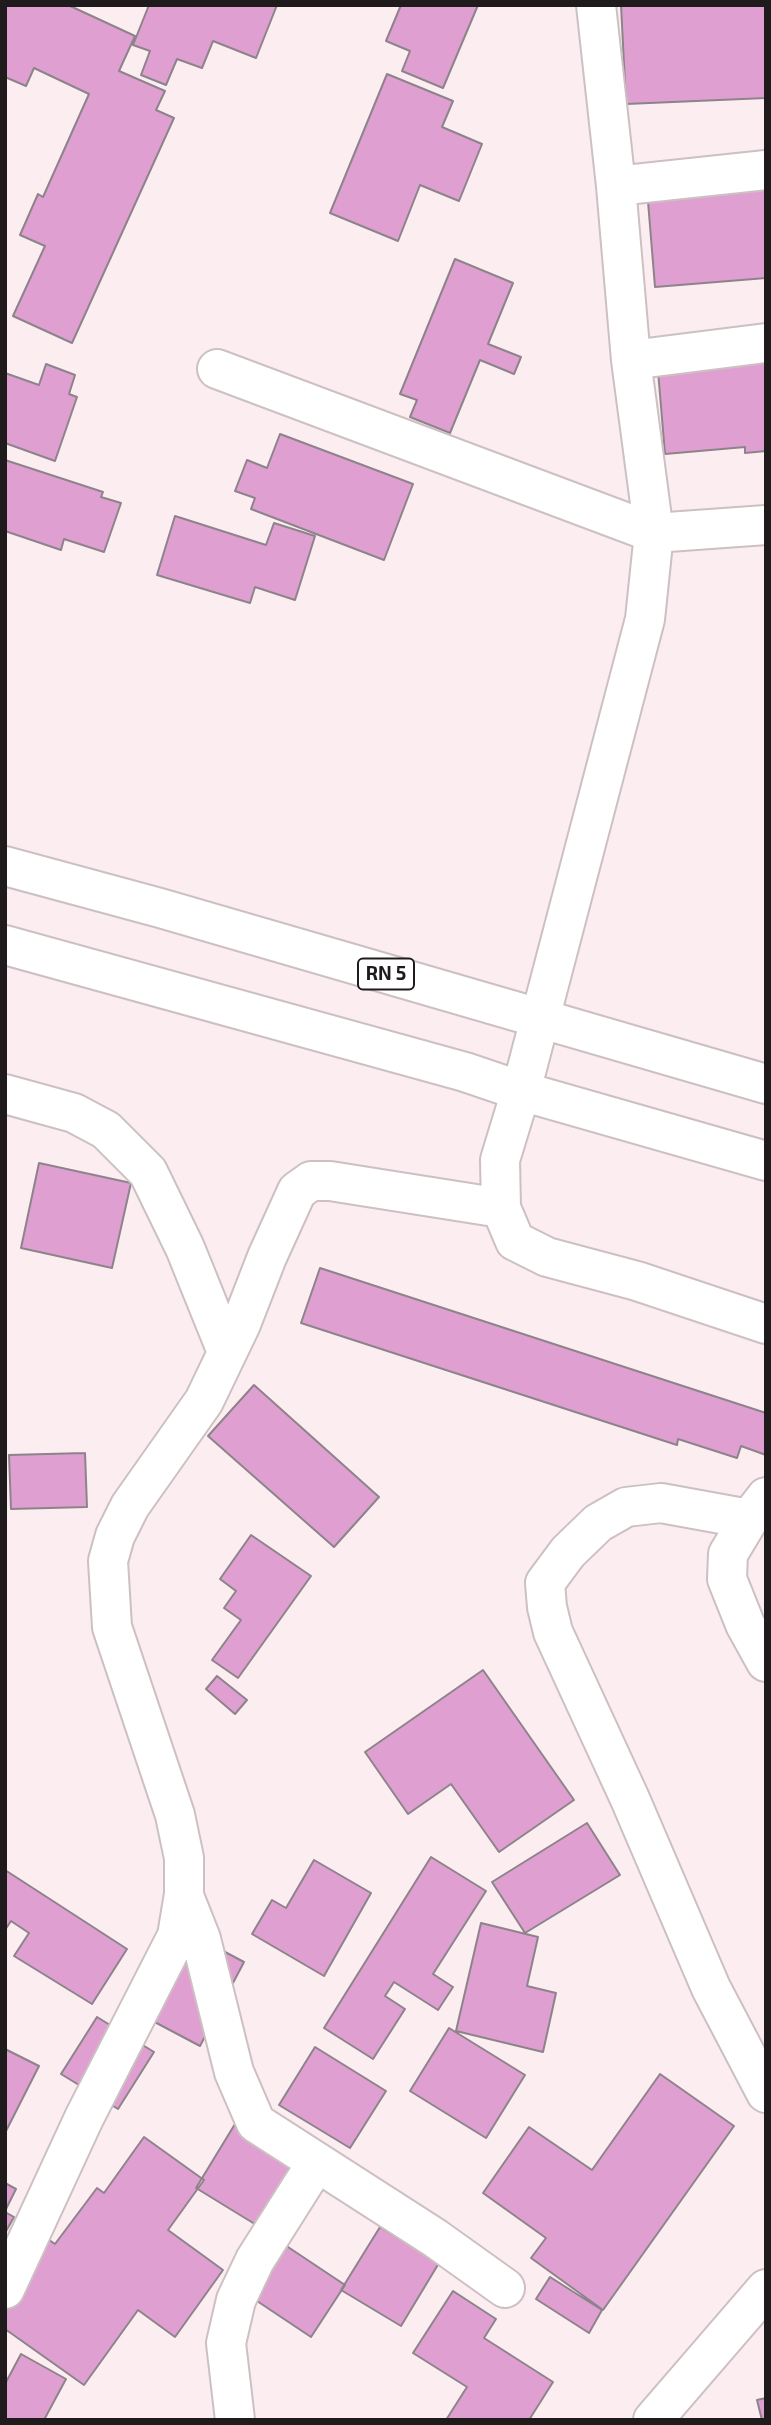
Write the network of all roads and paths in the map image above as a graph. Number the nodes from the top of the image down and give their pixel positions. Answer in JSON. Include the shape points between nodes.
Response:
{"nodes":[{"id":1,"x":603,"y":6,"type":"edge"},
{"id":2,"x":766,"y":170,"type":"edge"},
{"id":3,"x":616,"y":187,"type":"junction"},
{"id":4,"x":766,"y":343,"type":"edge"},
{"id":5,"x":631,"y":359,"type":"junction"},
{"id":6,"x":217,"y":369,"type":"dead end"},
{"id":7,"x":766,"y":525,"type":"edge"},
{"id":8,"x":654,"y":533,"type":"junction"},
{"id":9,"x":5,"y":866,"type":"edge"},
{"id":10,"x":5,"y":945,"type":"edge"},
{"id":11,"x":539,"y":1018,"type":"junction"},
{"id":12,"x":766,"y":1084,"type":"edge"},
{"id":13,"x":521,"y":1091,"type":"junction"},
{"id":14,"x":5,"y":1094,"type":"edge"},
{"id":15,"x":766,"y":1161,"type":"edge"},
{"id":16,"x":501,"y":1208,"type":"junction"},
{"id":17,"x":766,"y":1324,"type":"edge"},
{"id":18,"x":227,"y":1352,"type":"junction"},
{"id":19,"x":758,"y":1508,"type":"edge"},
{"id":20,"x":766,"y":1662,"type":"edge"},
{"id":21,"x":184,"y":1894,"type":"junction"},
{"id":22,"x":766,"y":2093,"type":"edge"},
{"id":23,"x":317,"y":2162,"type":"junction"},
{"id":24,"x":505,"y":2288,"type":"dead end"},
{"id":25,"x":5,"y":2289,"type":"edge"},
{"id":26,"x":766,"y":2289,"type":"edge"},
{"id":27,"x":234,"y":2420,"type":"edge"},
{"id":28,"x":653,"y":2420,"type":"edge"}],
"edges":[{"from":1,"to":3,"type":"street"},
{"from":2,"to":3,"type":"street"},
{"from":3,"to":5,"type":"street"},
{"from":4,"to":5,"type":"street"},
{"from":5,"to":8,"type":"street"},
{"from":6,"to":8,"type":"street"},
{"from":7,"to":8,"type":"street"},
{"from":8,"to":11,"type":"street","via":[[645,619]]},
{"from":9,"to":11,"type":"street","number":"RN 5"},
{"from":10,"to":13,"type":"street"},
{"from":11,"to":12,"type":"street","number":"RN 5"},
{"from":11,"to":13,"type":"street"},
{"from":13,"to":15,"type":"street"},
{"from":13,"to":16,"type":"street","via":[[500,1160]]},
{"from":14,"to":18,"type":"street","via":[[75,1113],[106,1130],[148,1172]]},
{"from":16,"to":17,"type":"street","via":[[515,1241],[547,1257]]},
{"from":16,"to":18,"type":"street","via":[[312,1181],[297,1191]]},
{"from":18,"to":21,"type":"street","via":[[204,1401],[130,1506],[108,1561],[112,1627],[175,1815],[184,1858]]},
{"from":19,"to":20,"type":"street","via":[[728,1554],[727,1578]]},
{"from":19,"to":22,"type":"street","via":[[661,1503],[626,1507],[598,1523],[545,1583],[553,1632],[711,1988]]},
{"from":21,"to":23,"type":"street","via":[[201,1939],[234,2072],[256,2123]]},
{"from":21,"to":25,"type":"street","via":[[177,1936],[84,2118]]},
{"from":23,"to":24,"type":"street"},
{"from":23,"to":27,"type":"street","via":[[255,2260],[236,2300],[226,2343]]},
{"from":26,"to":28,"type":"street"}]}
